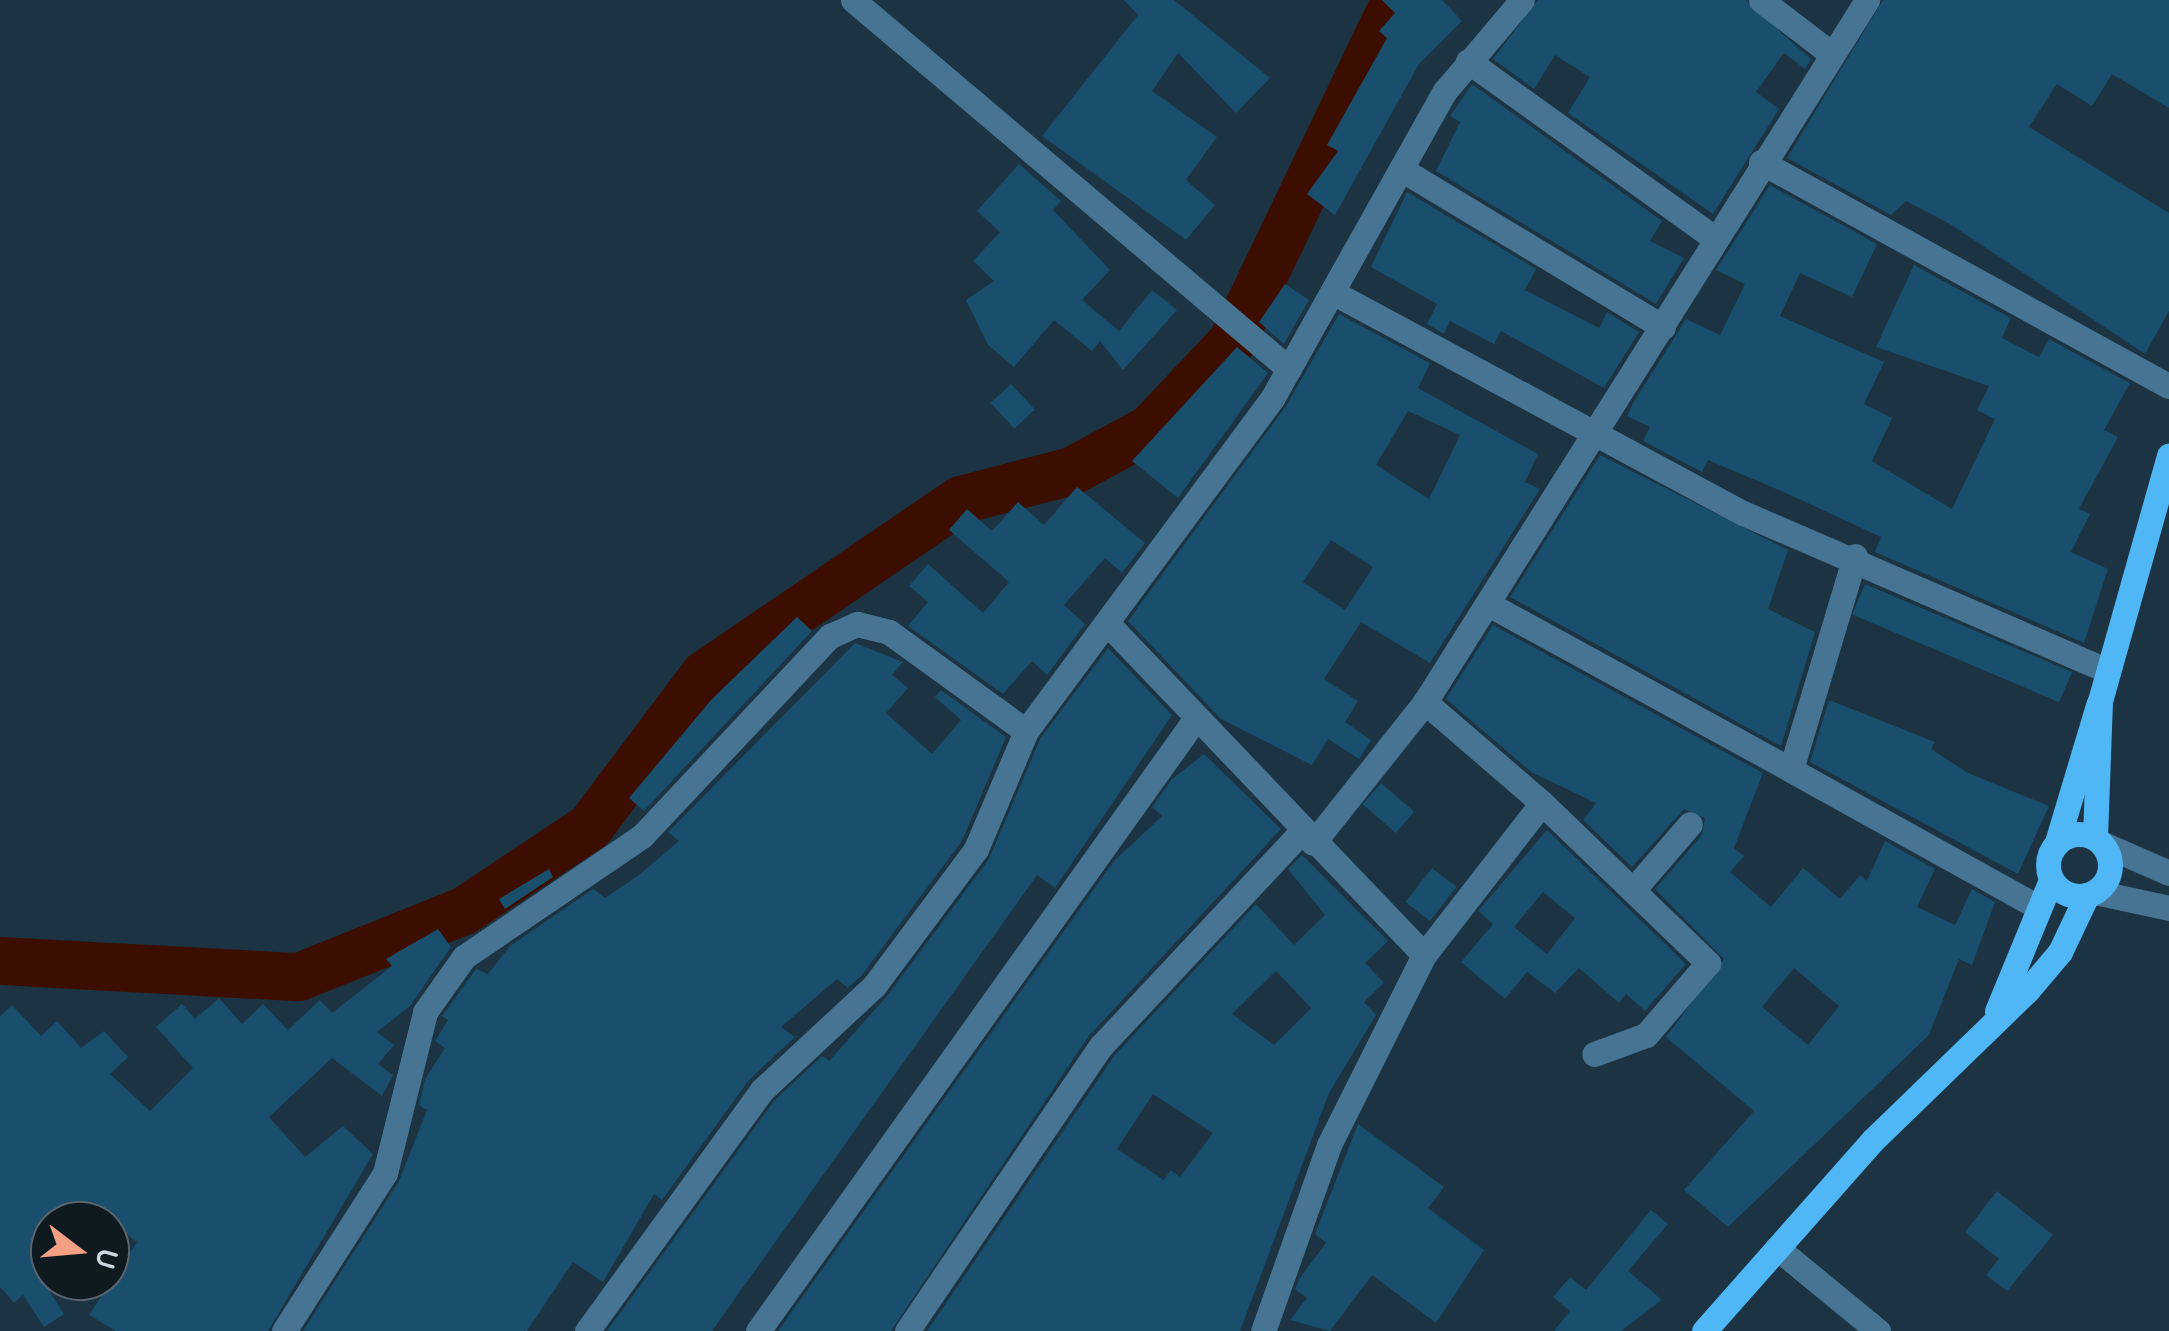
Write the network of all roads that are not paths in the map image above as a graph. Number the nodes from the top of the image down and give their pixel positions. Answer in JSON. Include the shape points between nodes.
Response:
{"nodes":[{"id":1,"x":854,"y":0,"type":"edge"},
{"id":2,"x":1522,"y":0,"type":"edge"},
{"id":3,"x":1761,"y":0,"type":"edge"},
{"id":4,"x":1868,"y":0,"type":"edge"},
{"id":5,"x":1829,"y":52,"type":"junction"},
{"id":6,"x":1468,"y":60,"type":"junction"},
{"id":7,"x":1761,"y":162,"type":"junction"},
{"id":8,"x":1401,"y":169,"type":"junction"},
{"id":9,"x":1716,"y":239,"type":"junction"},
{"id":10,"x":1334,"y":293,"type":"junction"},
{"id":11,"x":1663,"y":327,"type":"junction"},
{"id":12,"x":1289,"y":369,"type":"junction"},
{"id":13,"x":2169,"y":386,"type":"edge"},
{"id":14,"x":1598,"y":438,"type":"junction"},
{"id":15,"x":2169,"y":455,"type":"edge"},
{"id":16,"x":1855,"y":556,"type":"junction"},
{"id":17,"x":1490,"y":605,"type":"junction"},
{"id":18,"x":1107,"y":623,"type":"junction"},
{"id":19,"x":2106,"y":670,"type":"junction"},
{"id":20,"x":2100,"y":700,"type":"junction"},
{"id":21,"x":1425,"y":702,"type":"junction"},
{"id":22,"x":1196,"y":718,"type":"junction"},
{"id":23,"x":1026,"y":731,"type":"junction"},
{"id":24,"x":1791,"y":770,"type":"junction"},
{"id":25,"x":1542,"y":803,"type":"junction"},
{"id":26,"x":1690,"y":824,"type":"dead end"},
{"id":27,"x":1308,"y":837,"type":"junction"},
{"id":28,"x":2099,"y":841,"type":"junction"},
{"id":29,"x":2057,"y":842,"type":"junction"},
{"id":30,"x":2169,"y":873,"type":"edge"},
{"id":31,"x":2051,"y":880,"type":"junction"},
{"id":32,"x":1633,"y":890,"type":"junction"},
{"id":33,"x":2091,"y":894,"type":"junction"},
{"id":34,"x":2036,"y":906,"type":"junction"},
{"id":35,"x":2169,"y":908,"type":"edge"},
{"id":36,"x":1424,"y":954,"type":"junction"},
{"id":37,"x":1997,"y":1010,"type":"junction"},
{"id":38,"x":1594,"y":1054,"type":"dead end"},
{"id":39,"x":1777,"y":1248,"type":"junction"},
{"id":40,"x":284,"y":1331,"type":"edge"},
{"id":41,"x":587,"y":1331,"type":"edge"},
{"id":42,"x":758,"y":1331,"type":"edge"},
{"id":43,"x":907,"y":1331,"type":"edge"},
{"id":44,"x":1262,"y":1331,"type":"edge"},
{"id":45,"x":1704,"y":1331,"type":"edge"},
{"id":46,"x":1878,"y":1331,"type":"edge"}],
"edges":[{"from":1,"to":12,"type":"street","via":[[1215,313]]},
{"from":2,"to":6,"type":"street"},
{"from":3,"to":5,"type":"street"},
{"from":4,"to":5,"type":"street"},
{"from":5,"to":7,"type":"street"},
{"from":6,"to":8,"type":"street"},
{"from":6,"to":9,"type":"street"},
{"from":7,"to":9,"type":"street"},
{"from":7,"to":13,"type":"street"},
{"from":8,"to":10,"type":"street"},
{"from":8,"to":11,"type":"street"},
{"from":9,"to":11,"type":"street"},
{"from":10,"to":12,"type":"street"},
{"from":10,"to":14,"type":"street"},
{"from":11,"to":14,"type":"street"},
{"from":12,"to":18,"type":"street"},
{"from":14,"to":16,"type":"street","via":[[1743,513]]},
{"from":14,"to":17,"type":"street"},
{"from":15,"to":19,"type":"main road"},
{"from":16,"to":19,"type":"street"},
{"from":16,"to":24,"type":"street"},
{"from":17,"to":21,"type":"street"},
{"from":17,"to":24,"type":"street"},
{"from":18,"to":22,"type":"street"},
{"from":18,"to":23,"type":"street"},
{"from":19,"to":20,"type":"main road"},
{"from":20,"to":28,"type":"main road"},
{"from":20,"to":29,"type":"main road","via":[[2082,732]]},
{"from":21,"to":25,"type":"street"},
{"from":21,"to":27,"type":"street"},
{"from":22,"to":27,"type":"street"},
{"from":22,"to":42,"type":"street"},
{"from":23,"to":40,"type":"street","via":[[889,632],[857,624],[830,636],[642,836],[464,957],[425,1012],[385,1174]]},
{"from":23,"to":41,"type":"street","via":[[976,850],[874,986],[762,1090]]},
{"from":24,"to":34,"type":"street"},
{"from":25,"to":32,"type":"street"},
{"from":25,"to":36,"type":"street"},
{"from":26,"to":32,"type":"street"},
{"from":27,"to":36,"type":"street"},
{"from":27,"to":43,"type":"street","via":[[1101,1046]]},
{"from":28,"to":29,"type":"main road"},
{"from":28,"to":30,"type":"street"},
{"from":28,"to":33,"type":"main road","via":[[2110,870]]},
{"from":29,"to":31,"type":"main road"},
{"from":31,"to":33,"type":"main road"},
{"from":31,"to":34,"type":"main road"},
{"from":32,"to":38,"type":"street","via":[[1708,963],[1646,1035]]},
{"from":33,"to":35,"type":"street"},
{"from":33,"to":37,"type":"main road","via":[[2060,952]]},
{"from":34,"to":37,"type":"main road"},
{"from":36,"to":44,"type":"street","via":[[1328,1145]]},
{"from":37,"to":39,"type":"main road"},
{"from":39,"to":45,"type":"main road"},
{"from":39,"to":46,"type":"street"}]}
